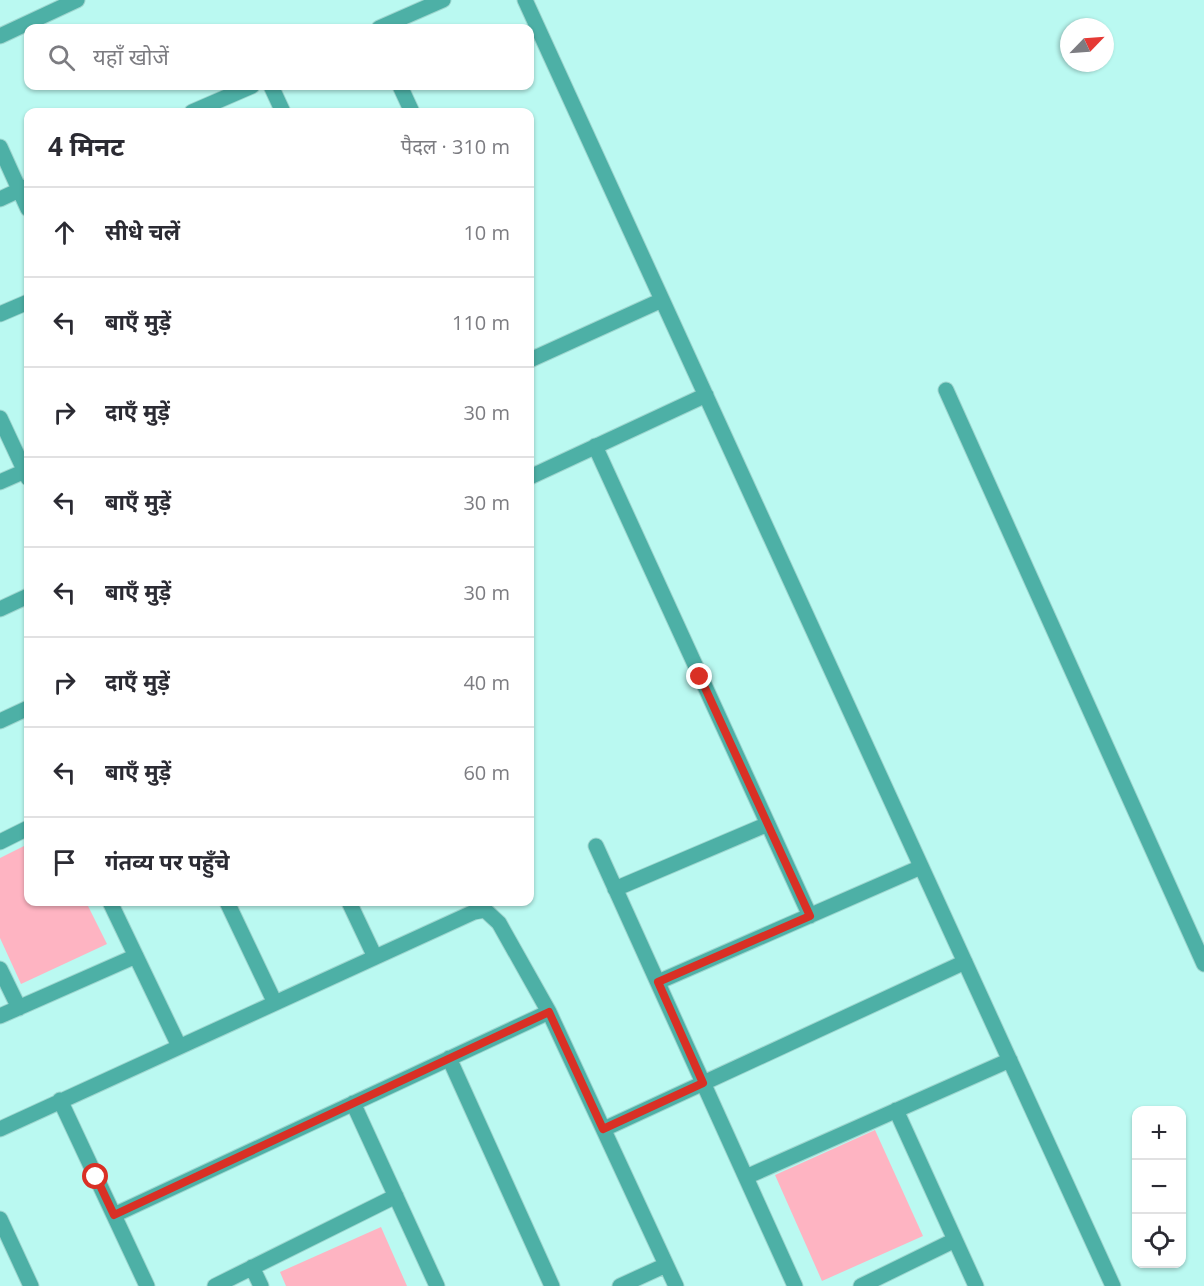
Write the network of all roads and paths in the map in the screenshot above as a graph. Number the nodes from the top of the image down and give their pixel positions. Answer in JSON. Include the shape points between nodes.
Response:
{"nodes":[{"id":1,"x":77,"y":0,"type":"edge"},
{"id":2,"x":443,"y":0,"type":"edge"},
{"id":3,"x":525,"y":0,"type":"edge"},
{"id":4,"x":26,"y":24,"type":"edge"},
{"id":5,"x":388,"y":24,"type":"edge"},
{"id":6,"x":24,"y":25,"type":"edge"},
{"id":7,"x":0,"y":36,"type":"edge"},
{"id":8,"x":243,"y":90,"type":"edge"},
{"id":9,"x":273,"y":90,"type":"edge"},
{"id":10,"x":402,"y":90,"type":"edge"},
{"id":11,"x":201,"y":108,"type":"edge"},
{"id":12,"x":281,"y":108,"type":"edge"},
{"id":13,"x":410,"y":108,"type":"edge"},
{"id":14,"x":0,"y":147,"type":"edge"},
{"id":15,"x":24,"y":188,"type":"edge"},
{"id":16,"x":0,"y":199,"type":"edge"},
{"id":17,"x":662,"y":300,"type":"junction"},
{"id":18,"x":24,"y":304,"type":"edge"},
{"id":19,"x":0,"y":314,"type":"edge"},
{"id":20,"x":534,"y":358,"type":"edge"},
{"id":21,"x":946,"y":390,"type":"dead end"},
{"id":22,"x":706,"y":395,"type":"junction"},
{"id":23,"x":0,"y":418,"type":"edge"},
{"id":24,"x":595,"y":446,"type":"junction"},
{"id":25,"x":24,"y":469,"type":"edge"},
{"id":26,"x":534,"y":475,"type":"edge"},
{"id":27,"x":24,"y":476,"type":"edge"},
{"id":28,"x":0,"y":482,"type":"edge"},
{"id":29,"x":24,"y":598,"type":"edge"},
{"id":30,"x":0,"y":609,"type":"edge"},
{"id":31,"x":24,"y":710,"type":"edge"},
{"id":32,"x":0,"y":721,"type":"edge"},
{"id":33,"x":768,"y":824,"type":"junction"},
{"id":34,"x":24,"y":830,"type":"edge"},
{"id":35,"x":0,"y":842,"type":"edge"},
{"id":36,"x":596,"y":846,"type":"dead end"},
{"id":37,"x":921,"y":867,"type":"junction"},
{"id":38,"x":615,"y":889,"type":"junction"},
{"id":39,"x":112,"y":906,"type":"edge"},
{"id":40,"x":229,"y":906,"type":"edge"},
{"id":41,"x":351,"y":906,"type":"edge"},
{"id":42,"x":810,"y":916,"type":"junction"},
{"id":43,"x":136,"y":956,"type":"junction"},
{"id":44,"x":375,"y":957,"type":"junction"},
{"id":45,"x":965,"y":962,"type":"junction"},
{"id":46,"x":1204,"y":964,"type":"edge"},
{"id":47,"x":0,"y":969,"type":"edge"},
{"id":48,"x":658,"y":982,"type":"junction"},
{"id":49,"x":274,"y":1003,"type":"junction"},
{"id":50,"x":19,"y":1008,"type":"junction"},
{"id":51,"x":549,"y":1012,"type":"junction"},
{"id":52,"x":0,"y":1016,"type":"edge"},
{"id":53,"x":179,"y":1046,"type":"junction"},
{"id":54,"x":449,"y":1058,"type":"junction"},
{"id":55,"x":1010,"y":1060,"type":"junction"},
{"id":56,"x":703,"y":1083,"type":"junction"},
{"id":57,"x":60,"y":1100,"type":"junction"},
{"id":58,"x":353,"y":1103,"type":"junction"},
{"id":59,"x":896,"y":1110,"type":"junction"},
{"id":60,"x":0,"y":1129,"type":"edge"},
{"id":61,"x":603,"y":1129,"type":"junction"},
{"id":62,"x":746,"y":1177,"type":"junction"},
{"id":63,"x":396,"y":1196,"type":"junction"},
{"id":64,"x":114,"y":1215,"type":"junction"},
{"id":65,"x":0,"y":1219,"type":"edge"},
{"id":66,"x":955,"y":1240,"type":"junction"},
{"id":67,"x":666,"y":1264,"type":"junction"},
{"id":68,"x":252,"y":1267,"type":"junction"},
{"id":69,"x":31,"y":1286,"type":"edge"},
{"id":70,"x":147,"y":1286,"type":"edge"},
{"id":71,"x":215,"y":1286,"type":"edge"},
{"id":72,"x":261,"y":1286,"type":"edge"},
{"id":73,"x":437,"y":1286,"type":"edge"},
{"id":74,"x":552,"y":1286,"type":"edge"},
{"id":75,"x":620,"y":1286,"type":"edge"},
{"id":76,"x":676,"y":1286,"type":"edge"},
{"id":77,"x":795,"y":1286,"type":"edge"},
{"id":78,"x":861,"y":1286,"type":"edge"},
{"id":79,"x":976,"y":1286,"type":"edge"},
{"id":80,"x":1113,"y":1286,"type":"edge"}],
"edges":[{"from":1,"to":4,"type":"street"},
{"from":2,"to":5,"type":"street"},
{"from":3,"to":17,"type":"street"},
{"from":6,"to":7,"type":"street"},
{"from":8,"to":11,"type":"street"},
{"from":9,"to":12,"type":"street"},
{"from":10,"to":13,"type":"street"},
{"from":14,"to":15,"type":"street"},
{"from":15,"to":16,"type":"street"},
{"from":17,"to":20,"type":"street"},
{"from":17,"to":22,"type":"street"},
{"from":18,"to":19,"type":"street"},
{"from":21,"to":46,"type":"street"},
{"from":22,"to":24,"type":"street"},
{"from":22,"to":37,"type":"street"},
{"from":23,"to":25,"type":"street"},
{"from":24,"to":26,"type":"street"},
{"from":24,"to":33,"type":"street"},
{"from":27,"to":28,"type":"street"},
{"from":29,"to":30,"type":"street"},
{"from":31,"to":32,"type":"street"},
{"from":33,"to":38,"type":"street"},
{"from":33,"to":42,"type":"street"},
{"from":34,"to":35,"type":"street"},
{"from":36,"to":38,"type":"street"},
{"from":37,"to":42,"type":"street"},
{"from":37,"to":45,"type":"street"},
{"from":38,"to":48,"type":"street"},
{"from":39,"to":43,"type":"street"},
{"from":40,"to":49,"type":"street"},
{"from":41,"to":44,"type":"street"},
{"from":42,"to":48,"type":"street"},
{"from":43,"to":50,"type":"street"},
{"from":43,"to":53,"type":"street"},
{"from":44,"to":49,"type":"street"},
{"from":44,"to":51,"type":"street","via":[[485,910],[499,923]]},
{"from":45,"to":55,"type":"street"},
{"from":45,"to":56,"type":"street"},
{"from":47,"to":50,"type":"street"},
{"from":48,"to":56,"type":"street"},
{"from":49,"to":53,"type":"street"},
{"from":50,"to":52,"type":"street"},
{"from":51,"to":54,"type":"street"},
{"from":51,"to":61,"type":"street"},
{"from":53,"to":57,"type":"street"},
{"from":54,"to":58,"type":"street"},
{"from":54,"to":74,"type":"street"},
{"from":55,"to":59,"type":"street"},
{"from":55,"to":80,"type":"street"},
{"from":56,"to":61,"type":"street"},
{"from":56,"to":62,"type":"street"},
{"from":57,"to":60,"type":"street"},
{"from":57,"to":64,"type":"street"},
{"from":58,"to":63,"type":"street"},
{"from":58,"to":64,"type":"street"},
{"from":59,"to":62,"type":"street"},
{"from":59,"to":66,"type":"street"},
{"from":61,"to":67,"type":"street"},
{"from":62,"to":77,"type":"street"},
{"from":63,"to":68,"type":"street"},
{"from":63,"to":73,"type":"street"},
{"from":64,"to":70,"type":"street"},
{"from":65,"to":69,"type":"street"},
{"from":66,"to":78,"type":"street"},
{"from":66,"to":79,"type":"street"},
{"from":67,"to":75,"type":"street"},
{"from":67,"to":76,"type":"street"},
{"from":68,"to":71,"type":"street"},
{"from":68,"to":72,"type":"street"}]}
